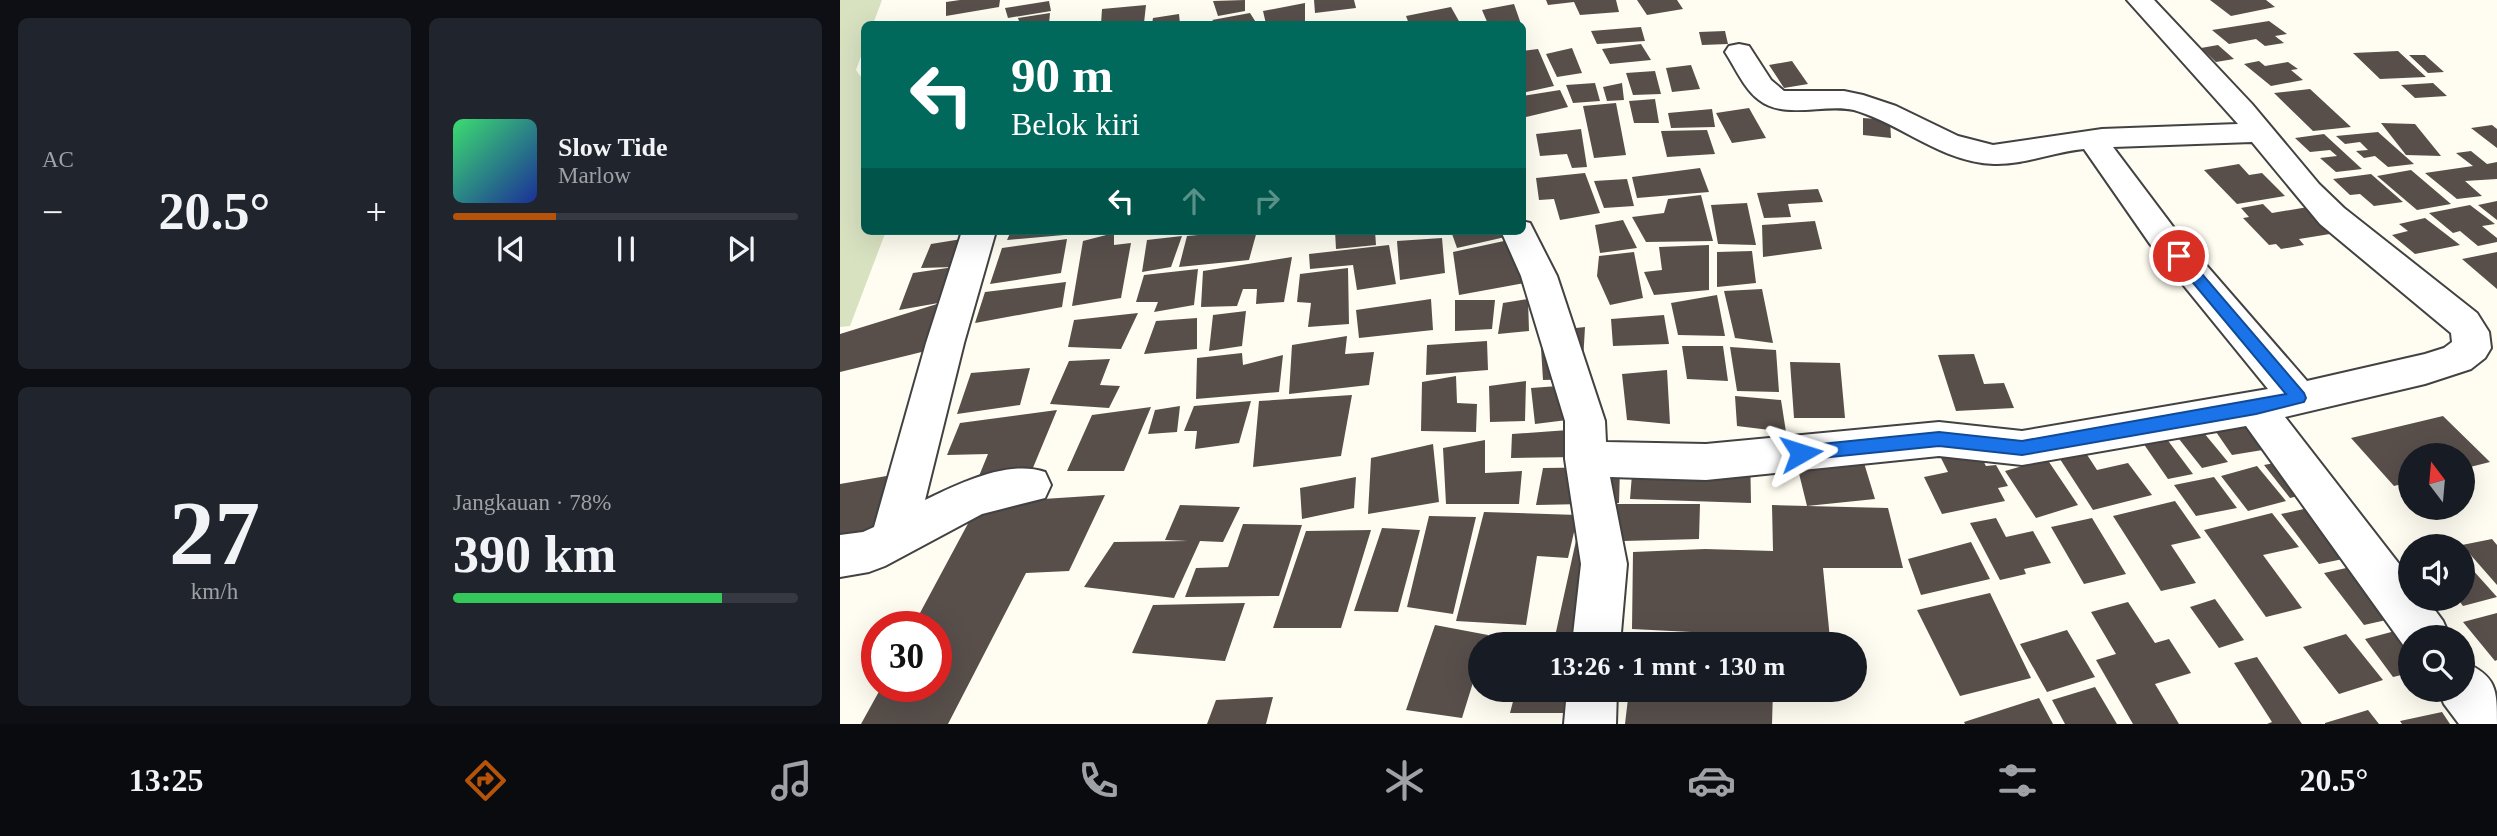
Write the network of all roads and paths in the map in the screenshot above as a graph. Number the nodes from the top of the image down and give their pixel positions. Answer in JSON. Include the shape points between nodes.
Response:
{"nodes":[{"id":1,"x":2140,"y":0,"type":"edge"},
{"id":2,"x":1740,"y":52,"type":"dead end"},
{"id":3,"x":2260,"y":133,"type":"junction"},
{"id":4,"x":2092,"y":139,"type":"junction"},
{"id":5,"x":978,"y":235,"type":"edge"},
{"id":6,"x":1520,"y":235,"type":"edge"},
{"id":7,"x":2484,"y":338,"type":"edge"},
{"id":8,"x":2298,"y":398,"type":"junction"},
{"id":9,"x":2256,"y":408,"type":"junction"},
{"id":10,"x":1586,"y":459,"type":"junction"},
{"id":11,"x":1030,"y":485,"type":"dead end"},
{"id":12,"x":893,"y":540,"type":"junction"},
{"id":13,"x":840,"y":556,"type":"edge"},
{"id":14,"x":2417,"y":625,"type":"edge"},
{"id":15,"x":1597,"y":632,"type":"edge"},
{"id":16,"x":1591,"y":702,"type":"edge"},
{"id":17,"x":2474,"y":702,"type":"edge"},
{"id":18,"x":1590,"y":724,"type":"edge"},
{"id":19,"x":2491,"y":724,"type":"edge"}],
"edges":[{"from":1,"to":3,"type":"street"},
{"from":2,"to":4,"type":"street","via":[[1776,100],[1851,100],[1881,109],[1964,149],[2015,154]]},
{"from":3,"to":4,"type":"street"},
{"from":3,"to":7,"type":"street","via":[[2332,216]]},
{"from":4,"to":8,"type":"street","via":[[2162,236]]},
{"from":5,"to":12,"type":"street"},
{"from":6,"to":10,"type":"street","via":[[1564,348],[1585,422]]},
{"from":7,"to":8,"type":"street","via":[[2457,359]]},
{"from":8,"to":9,"type":"street"},
{"from":9,"to":10,"type":"street","via":[[2022,448],[1939,439],[1706,462]]},
{"from":9,"to":14,"type":"street"},
{"from":10,"to":15,"type":"street","via":[[1604,564]]},
{"from":11,"to":12,"type":"street","via":[[973,497]]},
{"from":12,"to":13,"type":"street","via":[[869,552]]},
{"from":16,"to":18,"type":"street"},
{"from":17,"to":19,"type":"street"}]}
